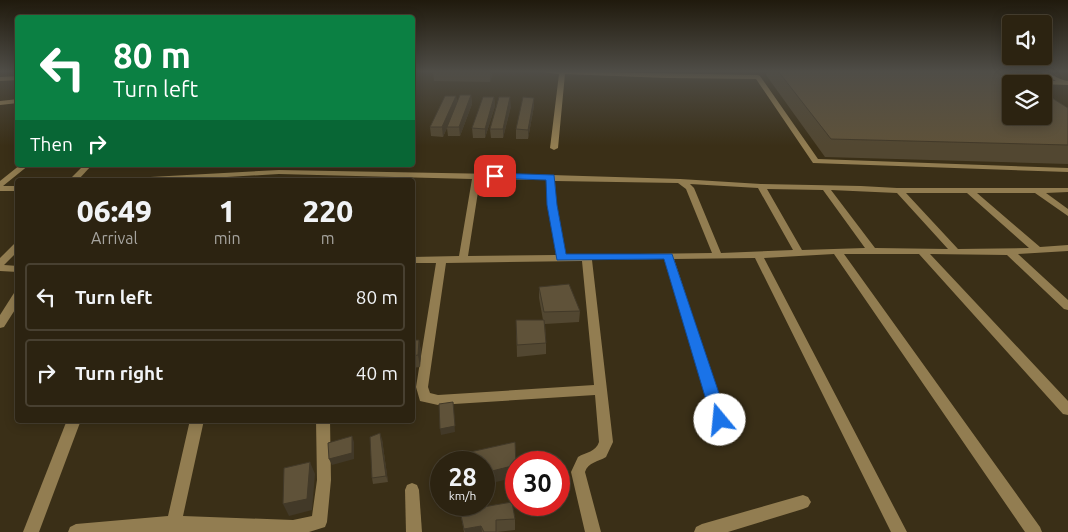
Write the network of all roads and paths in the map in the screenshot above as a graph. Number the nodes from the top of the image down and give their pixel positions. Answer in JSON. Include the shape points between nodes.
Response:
{"nodes":[{"id":1,"x":559,"y":96,"type":"edge"},
{"id":2,"x":770,"y":96,"type":"edge"},
{"id":3,"x":15,"y":102,"type":"edge"},
{"id":4,"x":0,"y":103,"type":"edge"},
{"id":5,"x":554,"y":148,"type":"dead end"},
{"id":6,"x":22,"y":167,"type":"edge"},
{"id":7,"x":86,"y":167,"type":"edge"},
{"id":8,"x":1068,"y":170,"type":"edge"},
{"id":9,"x":477,"y":175,"type":"junction"},
{"id":10,"x":306,"y":176,"type":"edge"},
{"id":11,"x":242,"y":177,"type":"edge"},
{"id":12,"x":551,"y":177,"type":"junction"},
{"id":13,"x":75,"y":178,"type":"edge"},
{"id":14,"x":215,"y":178,"type":"edge"},
{"id":15,"x":679,"y":181,"type":"junction"},
{"id":16,"x":0,"y":185,"type":"edge"},
{"id":17,"x":762,"y":186,"type":"junction"},
{"id":18,"x":825,"y":187,"type":"junction"},
{"id":19,"x":15,"y":188,"type":"edge"},
{"id":20,"x":0,"y":189,"type":"edge"},
{"id":21,"x":1068,"y":190,"type":"edge"},
{"id":22,"x":899,"y":191,"type":"junction"},
{"id":23,"x":970,"y":191,"type":"junction"},
{"id":24,"x":1038,"y":191,"type":"junction"},
{"id":25,"x":1068,"y":213,"type":"edge"},
{"id":26,"x":15,"y":248,"type":"edge"},
{"id":27,"x":1068,"y":248,"type":"edge"},
{"id":28,"x":837,"y":251,"type":"junction"},
{"id":29,"x":956,"y":251,"type":"junction"},
{"id":30,"x":1039,"y":251,"type":"junction"},
{"id":31,"x":873,"y":252,"type":"junction"},
{"id":32,"x":1010,"y":252,"type":"junction"},
{"id":33,"x":923,"y":253,"type":"junction"},
{"id":34,"x":717,"y":254,"type":"junction"},
{"id":35,"x":800,"y":254,"type":"junction"},
{"id":36,"x":758,"y":255,"type":"junction"},
{"id":37,"x":668,"y":256,"type":"junction"},
{"id":38,"x":561,"y":257,"type":"junction"},
{"id":39,"x":587,"y":257,"type":"junction"},
{"id":40,"x":463,"y":259,"type":"junction"},
{"id":41,"x":415,"y":260,"type":"edge"},
{"id":42,"x":441,"y":260,"type":"junction"},
{"id":43,"x":0,"y":264,"type":"edge"},
{"id":44,"x":0,"y":268,"type":"edge"},
{"id":45,"x":15,"y":270,"type":"edge"},
{"id":46,"x":15,"y":299,"type":"edge"},
{"id":47,"x":1068,"y":306,"type":"edge"},
{"id":48,"x":2,"y":318,"type":"edge"},
{"id":49,"x":599,"y":390,"type":"junction"},
{"id":50,"x":1068,"y":410,"type":"edge"},
{"id":51,"x":720,"y":420,"type":"dead end"},
{"id":52,"x":73,"y":423,"type":"edge"},
{"id":53,"x":196,"y":423,"type":"edge"},
{"id":54,"x":323,"y":423,"type":"edge"},
{"id":55,"x":412,"y":490,"type":"dead end"},
{"id":56,"x":803,"y":502,"type":"dead end"},
{"id":57,"x":173,"y":528,"type":"edge"},
{"id":58,"x":293,"y":530,"type":"edge"},
{"id":59,"x":31,"y":532,"type":"edge"},
{"id":60,"x":76,"y":532,"type":"edge"},
{"id":61,"x":414,"y":532,"type":"edge"},
{"id":62,"x":593,"y":532,"type":"edge"},
{"id":63,"x":702,"y":532,"type":"edge"},
{"id":64,"x":899,"y":532,"type":"edge"},
{"id":65,"x":1034,"y":532,"type":"edge"}],
"edges":[{"from":1,"to":5,"type":"street"},
{"from":2,"to":8,"type":"street","via":[[816,161]]},
{"from":3,"to":4,"type":"street"},
{"from":6,"to":16,"type":"street"},
{"from":7,"to":13,"type":"street"},
{"from":9,"to":10,"type":"street"},
{"from":9,"to":12,"type":"street"},
{"from":9,"to":40,"type":"street"},
{"from":10,"to":11,"type":"street"},
{"from":11,"to":14,"type":"street"},
{"from":12,"to":15,"type":"street"},
{"from":12,"to":38,"type":"street"},
{"from":15,"to":17,"type":"street"},
{"from":15,"to":34,"type":"street","via":[[690,188]]},
{"from":17,"to":18,"type":"street"},
{"from":17,"to":35,"type":"street"},
{"from":18,"to":22,"type":"street"},
{"from":18,"to":31,"type":"street"},
{"from":19,"to":20,"type":"street"},
{"from":21,"to":24,"type":"street"},
{"from":22,"to":23,"type":"street"},
{"from":22,"to":29,"type":"street"},
{"from":23,"to":24,"type":"street"},
{"from":23,"to":30,"type":"street"},
{"from":24,"to":25,"type":"street"},
{"from":26,"to":43,"type":"street"},
{"from":27,"to":30,"type":"street"},
{"from":28,"to":31,"type":"street"},
{"from":28,"to":35,"type":"street"},
{"from":28,"to":65,"type":"street"},
{"from":29,"to":32,"type":"street"},
{"from":29,"to":33,"type":"street"},
{"from":30,"to":32,"type":"street"},
{"from":31,"to":33,"type":"street"},
{"from":32,"to":47,"type":"street"},
{"from":33,"to":50,"type":"street"},
{"from":34,"to":36,"type":"street"},
{"from":34,"to":37,"type":"street"},
{"from":35,"to":36,"type":"street"},
{"from":36,"to":64,"type":"street"},
{"from":37,"to":39,"type":"street"},
{"from":37,"to":51,"type":"street"},
{"from":38,"to":39,"type":"street"},
{"from":38,"to":40,"type":"street"},
{"from":39,"to":49,"type":"street"},
{"from":40,"to":42,"type":"street"},
{"from":41,"to":42,"type":"street"},
{"from":42,"to":49,"type":"street","via":[[422,387],[425,397],[438,400]]},
{"from":44,"to":45,"type":"street"},
{"from":46,"to":48,"type":"street"},
{"from":49,"to":62,"type":"street","via":[[605,450],[579,464],[578,472]]},
{"from":52,"to":59,"type":"street"},
{"from":53,"to":57,"type":"street"},
{"from":54,"to":58,"type":"street","via":[[324,480],[319,522]]},
{"from":55,"to":61,"type":"street"},
{"from":56,"to":63,"type":"street"},
{"from":57,"to":58,"type":"street"},
{"from":57,"to":60,"type":"street"}]}
